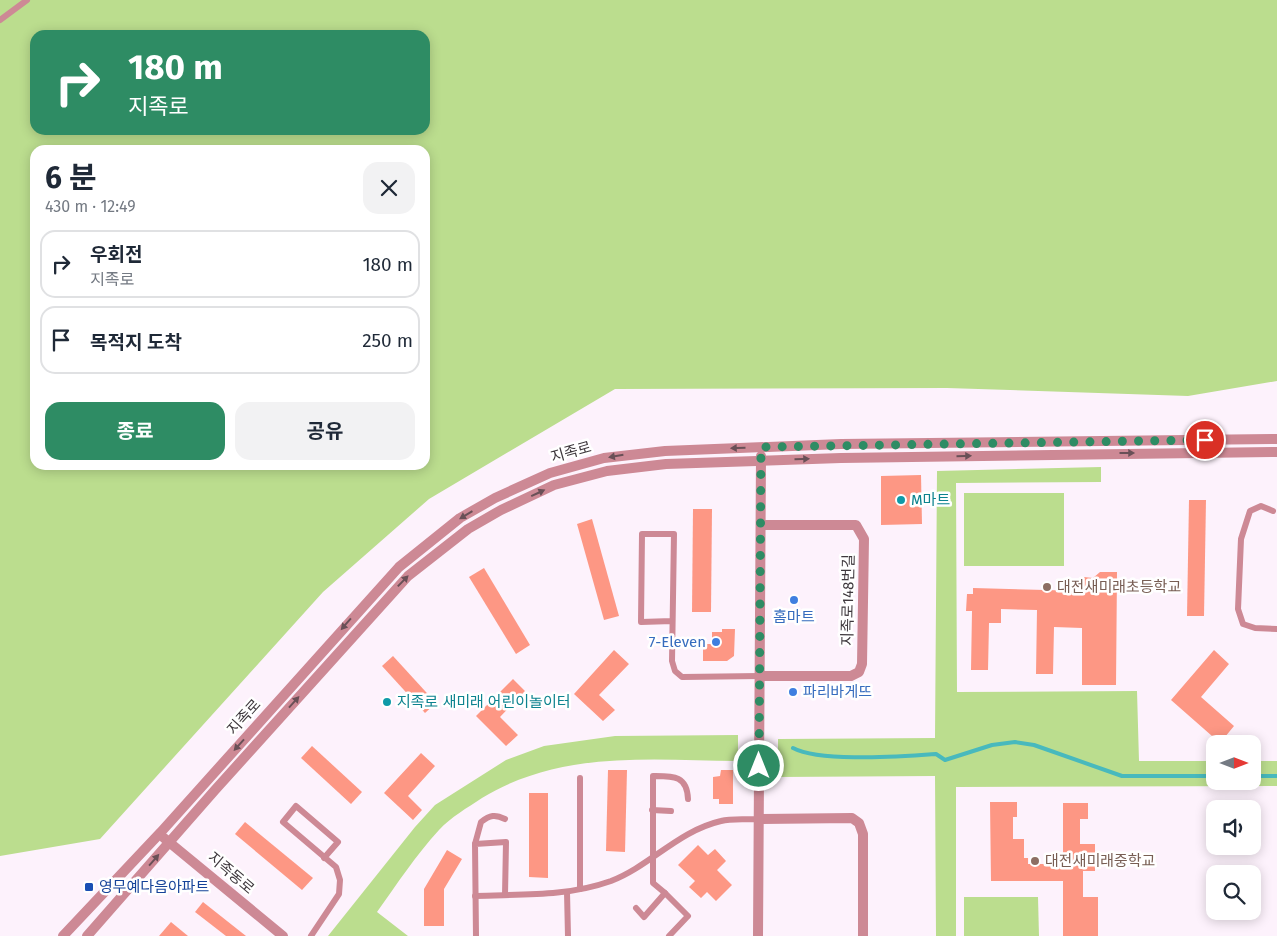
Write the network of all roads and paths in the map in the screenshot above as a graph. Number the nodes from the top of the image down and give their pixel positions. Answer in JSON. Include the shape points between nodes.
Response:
{"nodes":[{"id":1,"x":27,"y":0,"type":"edge"},
{"id":2,"x":0,"y":20,"type":"edge"},
{"id":3,"x":1277,"y":439,"type":"edge"},
{"id":4,"x":761,"y":447,"type":"junction"},
{"id":5,"x":1277,"y":452,"type":"edge"},
{"id":6,"x":761,"y":460,"type":"junction"},
{"id":7,"x":1273,"y":511,"type":"dead end"},
{"id":8,"x":761,"y":525,"type":"junction"},
{"id":9,"x":672,"y":621,"type":"junction"},
{"id":10,"x":1277,"y":628,"type":"edge"},
{"id":11,"x":760,"y":676,"type":"junction"},
{"id":12,"x":580,"y":778,"type":"dead end"},
{"id":13,"x":688,"y":799,"type":"dead end"},
{"id":14,"x":652,"y":810,"type":"junction"},
{"id":15,"x":670,"y":811,"type":"dead end"},
{"id":16,"x":505,"y":819,"type":"dead end"},
{"id":17,"x":759,"y":819,"type":"junction"},
{"id":18,"x":159,"y":834,"type":"junction"},
{"id":19,"x":169,"y":842,"type":"junction"},
{"id":20,"x":476,"y":844,"type":"junction"},
{"id":21,"x":652,"y":857,"type":"junction"},
{"id":22,"x":324,"y":858,"type":"junction"},
{"id":23,"x":580,"y":889,"type":"junction"},
{"id":24,"x":567,"y":892,"type":"junction"},
{"id":25,"x":665,"y":893,"type":"junction"},
{"id":26,"x":505,"y":895,"type":"junction"},
{"id":27,"x":475,"y":896,"type":"junction"},
{"id":28,"x":636,"y":908,"type":"dead end"},
{"id":29,"x":63,"y":936,"type":"edge"},
{"id":30,"x":87,"y":936,"type":"edge"},
{"id":31,"x":283,"y":936,"type":"edge"},
{"id":32,"x":311,"y":936,"type":"edge"},
{"id":33,"x":476,"y":936,"type":"edge"},
{"id":34,"x":568,"y":936,"type":"edge"},
{"id":35,"x":669,"y":936,"type":"edge"},
{"id":36,"x":758,"y":936,"type":"edge"},
{"id":37,"x":863,"y":936,"type":"edge"}],
"edges":[{"from":1,"to":2,"type":"lane"},
{"from":3,"to":4,"type":"street","name":"지족로"},
{"from":4,"to":6,"type":"street"},
{"from":4,"to":18,"type":"street","name":"지족로","one_way":true,"via":[[657,451],[604,458],[550,473],[460,518],[399,567]]},
{"from":6,"to":5,"type":"street","name":"지족로","one_way":true},
{"from":6,"to":8,"type":"street"},
{"from":19,"to":6,"type":"street","name":"지족로","one_way":true,"via":[[408,576],[468,529],[554,485],[607,471],[666,464]]},
{"from":7,"to":10,"type":"lane","via":[[1261,506],[1250,511],[1244,522],[1238,609],[1244,624],[1256,628]]},
{"from":8,"to":11,"type":"street"},
{"from":8,"to":11,"type":"street","name":"지족로148번길","via":[[856,525],[864,539],[862,664],[859,672],[851,676]]},
{"from":9,"to":9,"type":"lane","via":[[674,534],[642,534],[641,622]]},
{"from":9,"to":11,"type":"lane","via":[[672,661],[675,671],[682,677]]},
{"from":11,"to":17,"type":"street"},
{"from":12,"to":23,"type":"lane"},
{"from":13,"to":14,"type":"lane","via":[[683,782],[673,776],[653,776]]},
{"from":14,"to":15,"type":"lane"},
{"from":14,"to":21,"type":"lane"},
{"from":16,"to":20,"type":"lane","via":[[497,815],[481,822]]},
{"from":17,"to":21,"type":"lane","via":[[714,823],[670,844]]},
{"from":17,"to":36,"type":"street"},
{"from":17,"to":37,"type":"street","via":[[852,818],[859,823],[864,834]]},
{"from":18,"to":19,"type":"street","name":"지족동로"},
{"from":18,"to":29,"type":"street","name":"지족로"},
{"from":30,"to":19,"type":"street","name":"지족로","one_way":true},
{"from":19,"to":31,"type":"street","name":"지족동로"},
{"from":20,"to":26,"type":"lane","via":[[506,842]]},
{"from":20,"to":27,"type":"lane"},
{"from":21,"to":23,"type":"lane","via":[[633,871]]},
{"from":21,"to":25,"type":"lane","via":[[653,883]]},
{"from":22,"to":22,"type":"lane","via":[[283,822],[296,806],[338,842]]},
{"from":22,"to":32,"type":"lane","via":[[336,867],[340,880],[338,894]]},
{"from":23,"to":24,"type":"lane"},
{"from":24,"to":26,"type":"lane"},
{"from":24,"to":34,"type":"lane"},
{"from":25,"to":28,"type":"lane","via":[[644,917]]},
{"from":25,"to":35,"type":"lane","via":[[688,916]]},
{"from":26,"to":27,"type":"lane"},
{"from":27,"to":33,"type":"lane"}]}
